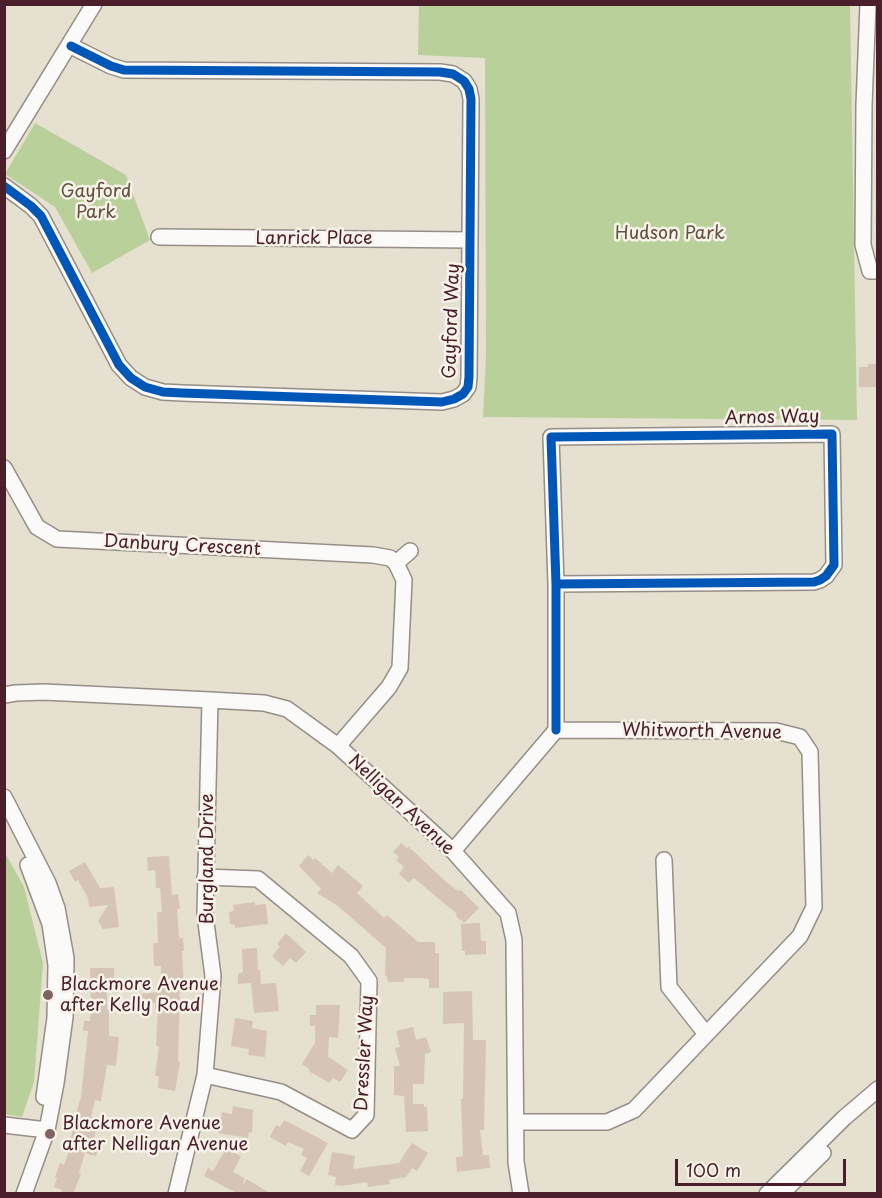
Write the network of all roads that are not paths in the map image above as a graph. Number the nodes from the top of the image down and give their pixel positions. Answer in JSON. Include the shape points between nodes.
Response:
{"nodes":[{"id":1,"x":94,"y":4,"type":"edge"},
{"id":2,"x":868,"y":4,"type":"edge"},
{"id":3,"x":71,"y":46,"type":"junction"},
{"id":4,"x":871,"y":105,"type":"edge"},
{"id":5,"x":4,"y":151,"type":"edge"},
{"id":6,"x":4,"y":186,"type":"edge"},
{"id":7,"x":159,"y":237,"type":"dead end"},
{"id":8,"x":470,"y":240,"type":"junction"},
{"id":9,"x":878,"y":271,"type":"edge"},
{"id":10,"x":4,"y":468,"type":"edge"},
{"id":11,"x":410,"y":551,"type":"dead end"},
{"id":12,"x":396,"y":563,"type":"junction"},
{"id":13,"x":556,"y":584,"type":"junction"},
{"id":14,"x":4,"y":695,"type":"edge"},
{"id":15,"x":210,"y":699,"type":"junction"},
{"id":16,"x":556,"y":730,"type":"junction"},
{"id":17,"x":338,"y":746,"type":"junction"},
{"id":18,"x":4,"y":797,"type":"edge"},
{"id":19,"x":4,"y":820,"type":"edge"},
{"id":20,"x":453,"y":851,"type":"junction"},
{"id":21,"x":664,"y":860,"type":"dead end"},
{"id":22,"x":205,"y":877,"type":"junction"},
{"id":23,"x":706,"y":1035,"type":"junction"},
{"id":24,"x":205,"y":1075,"type":"junction"},
{"id":25,"x":878,"y":1089,"type":"edge"},
{"id":26,"x":878,"y":1102,"type":"edge"},
{"id":27,"x":516,"y":1122,"type":"junction"},
{"id":28,"x":4,"y":1125,"type":"edge"},
{"id":29,"x":42,"y":1129,"type":"junction"},
{"id":30,"x":13,"y":1194,"type":"edge"},
{"id":31,"x":24,"y":1194,"type":"edge"},
{"id":32,"x":176,"y":1194,"type":"edge"},
{"id":33,"x":521,"y":1194,"type":"edge"},
{"id":34,"x":767,"y":1194,"type":"edge"},
{"id":35,"x":781,"y":1194,"type":"edge"}],
"edges":[{"from":1,"to":3,"type":"street"},
{"from":2,"to":4,"type":"street"},
{"from":3,"to":5,"type":"street"},
{"from":3,"to":8,"type":"street","name":"Gayford Way","via":[[124,70],[453,74],[464,81],[471,99]]},
{"from":4,"to":9,"type":"street","via":[[863,245],[870,271]]},
{"from":6,"to":8,"type":"street","name":"Gayford Way","via":[[40,216],[119,365],[145,387],[163,392],[442,402],[454,399],[468,387]]},
{"from":7,"to":8,"type":"street","name":"Lanrick Place"},
{"from":10,"to":12,"type":"street","name":"Danbury Crescent","via":[[30,517],[46,534],[57,539],[374,555]]},
{"from":11,"to":12,"type":"street"},
{"from":12,"to":17,"type":"street","via":[[404,580],[400,668],[389,687]]},
{"from":13,"to":13,"type":"street","name":"Arnos Way","via":[[820,580],[834,565],[832,434],[550,437]]},
{"from":13,"to":16,"type":"street","name":"Arnos Way"},
{"from":14,"to":15,"type":"street","name":"Nelligan Avenue","via":[[44,692]]},
{"from":15,"to":17,"type":"street","name":"Nelligan Avenue","via":[[287,709]]},
{"from":15,"to":22,"type":"street","name":"Burgland Drive"},
{"from":16,"to":20,"type":"street"},
{"from":16,"to":23,"type":"street","name":"Whitworth Avenue","via":[[776,731],[800,737],[810,752],[814,907],[800,936]]},
{"from":17,"to":20,"type":"street","name":"Nelligan Avenue"},
{"from":18,"to":29,"type":"street","via":[[48,883],[66,958],[66,1017],[56,1083]]},
{"from":19,"to":29,"type":"street","via":[[34,877],[54,948],[55,1018]]},
{"from":20,"to":27,"type":"street","name":"Nelligan Avenue","via":[[507,913],[514,940]]},
{"from":21,"to":23,"type":"street","via":[[669,987]]},
{"from":22,"to":24,"type":"street","name":"Burgland Drive","via":[[205,915],[213,976]]},
{"from":22,"to":24,"type":"street","name":"Dressler Way","via":[[258,879],[351,956],[369,981],[366,1115],[352,1130],[281,1092]]},
{"from":23,"to":27,"type":"street","name":"Whitworth Avenue","via":[[634,1110],[608,1122]]},
{"from":24,"to":32,"type":"street","name":"Burgland Drive"},
{"from":25,"to":34,"type":"street"},
{"from":26,"to":35,"type":"street"},
{"from":27,"to":33,"type":"street","name":"Nelligan Avenue"},
{"from":28,"to":29,"type":"street"},
{"from":29,"to":30,"type":"street"},
{"from":29,"to":31,"type":"street"}]}
